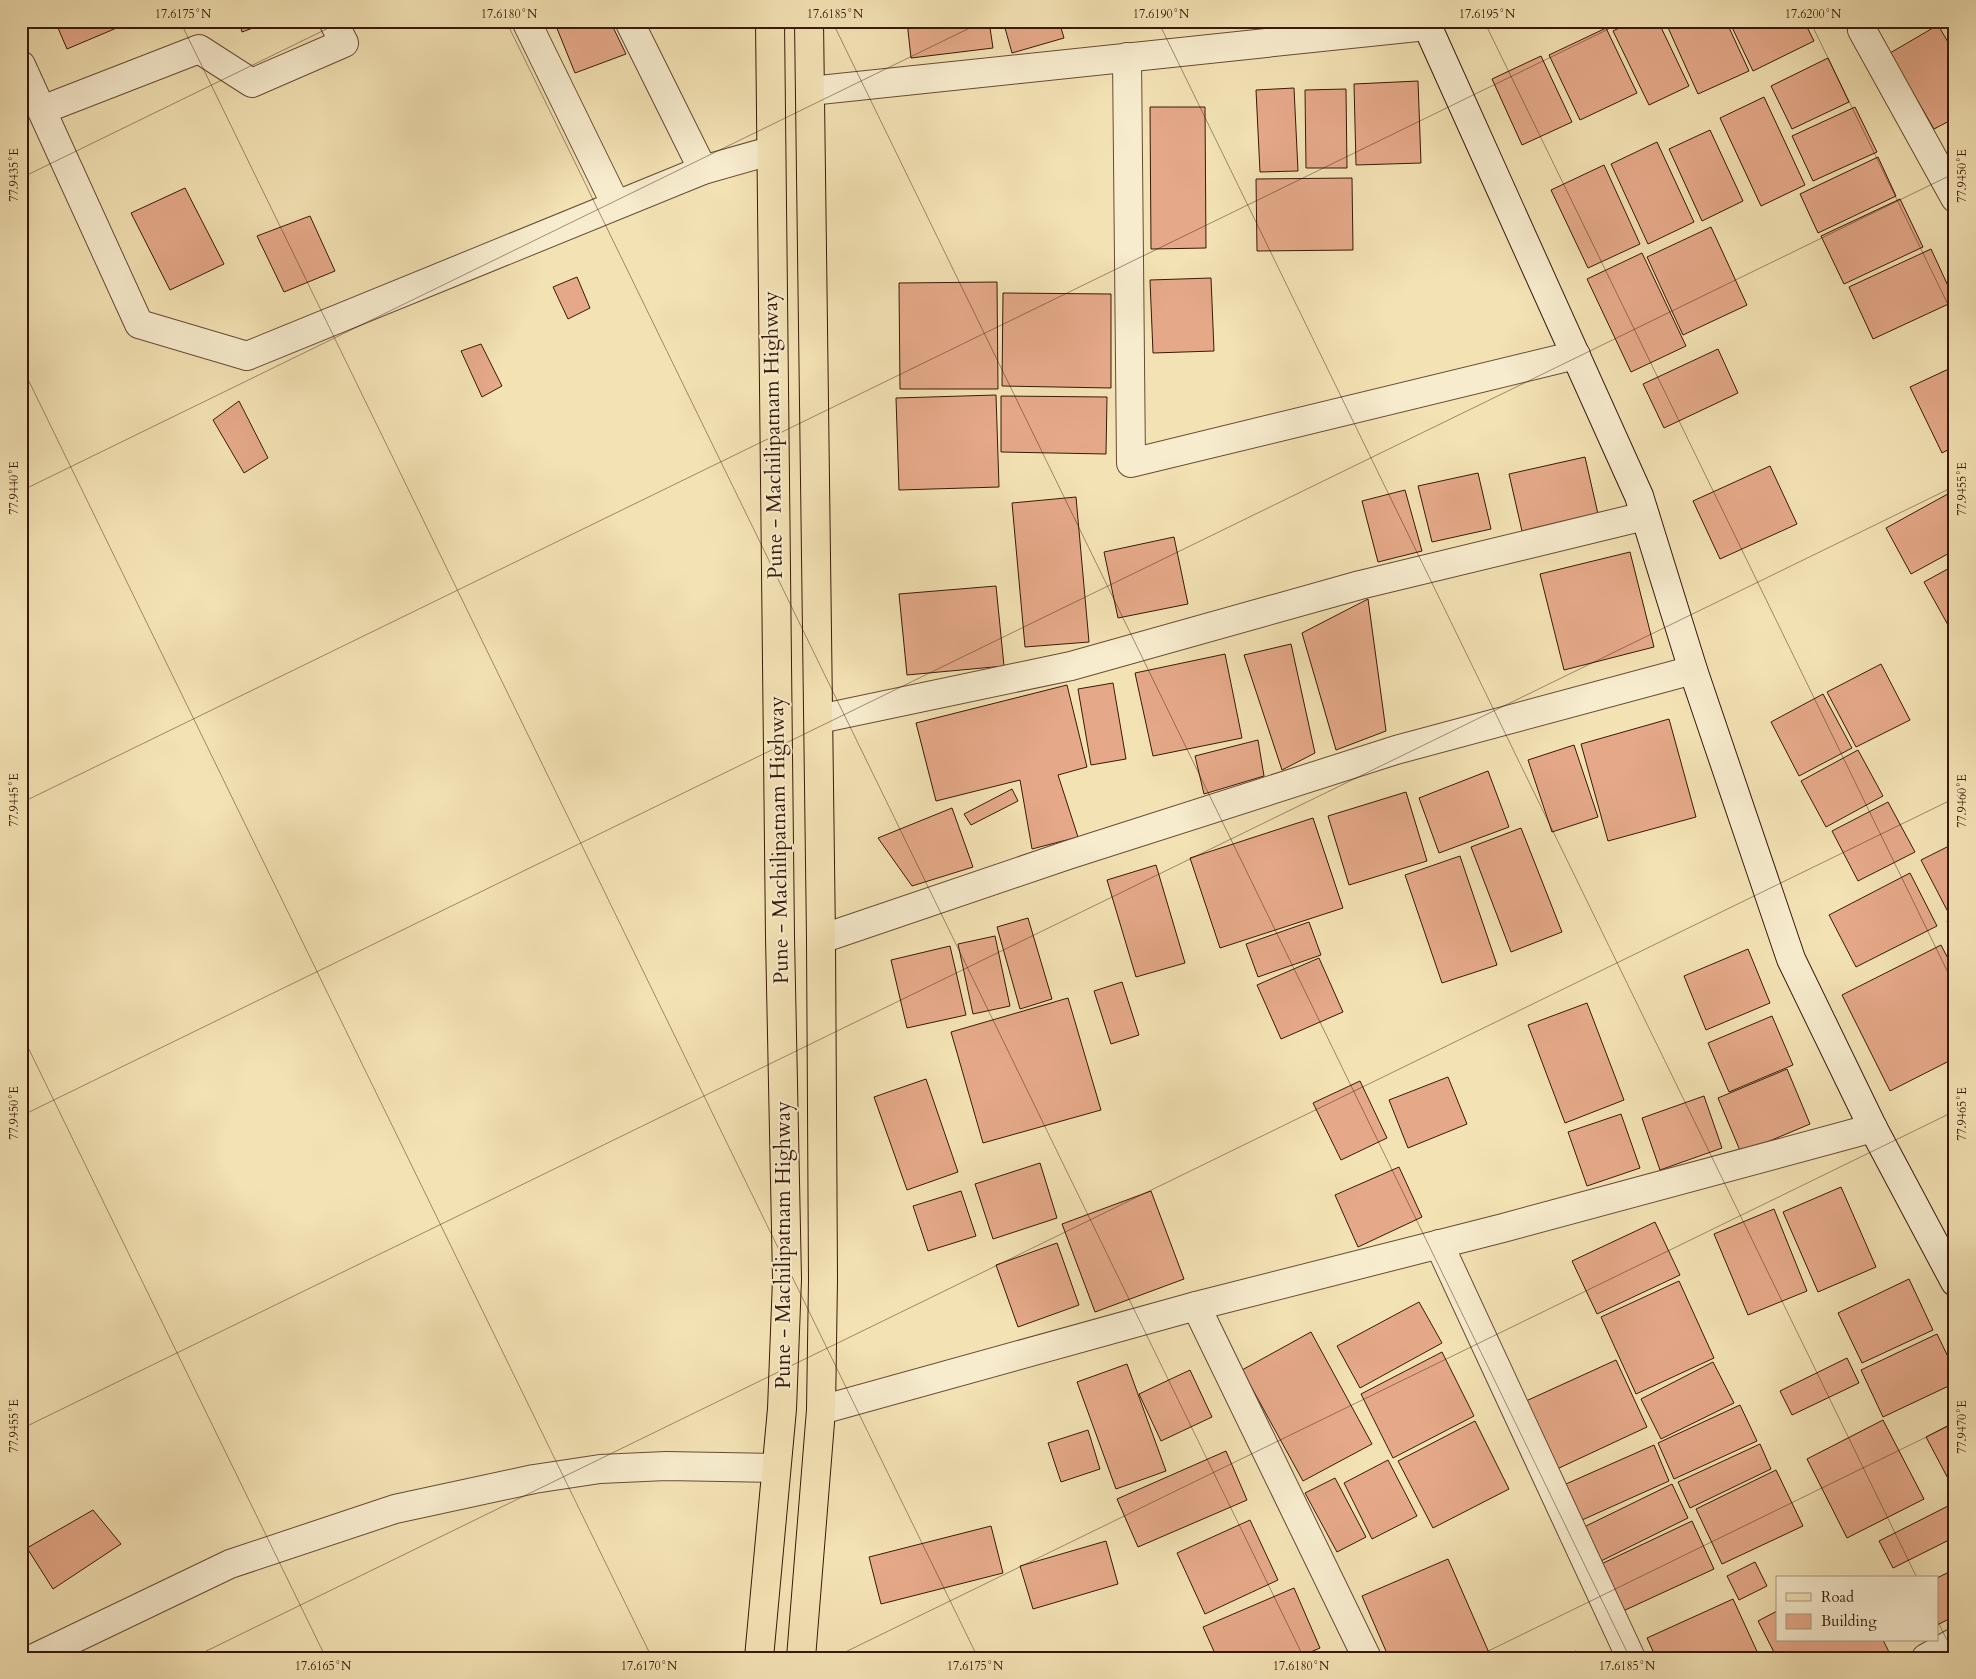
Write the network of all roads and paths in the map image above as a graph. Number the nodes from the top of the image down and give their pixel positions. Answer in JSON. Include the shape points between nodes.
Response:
{"nodes":[{"id":1,"x":333,"y":21,"type":"edge"},
{"id":2,"x":526,"y":21,"type":"edge"},
{"id":3,"x":629,"y":21,"type":"edge"},
{"id":4,"x":770,"y":21,"type":"edge"},
{"id":5,"x":809,"y":21,"type":"edge"},
{"id":6,"x":1426,"y":24,"type":"edge"},
{"id":7,"x":1862,"y":30,"type":"dead end"},
{"id":8,"x":1127,"y":57,"type":"junction"},
{"id":9,"x":21,"y":65,"type":"edge"},
{"id":10,"x":810,"y":91,"type":"junction"},
{"id":11,"x":42,"y":110,"type":"junction"},
{"id":12,"x":770,"y":151,"type":"junction"},
{"id":13,"x":703,"y":170,"type":"junction"},
{"id":14,"x":1955,"y":198,"type":"edge"},
{"id":15,"x":616,"y":205,"type":"junction"},
{"id":16,"x":1576,"y":356,"type":"junction"},
{"id":17,"x":1645,"y":516,"type":"junction"},
{"id":18,"x":1693,"y":670,"type":"junction"},
{"id":19,"x":818,"y":719,"type":"junction"},
{"id":20,"x":822,"y":939,"type":"junction"},
{"id":21,"x":1874,"y":1128,"type":"junction"},
{"id":22,"x":1439,"y":1244,"type":"junction"},
{"id":23,"x":1955,"y":1282,"type":"edge"},
{"id":24,"x":1196,"y":1306,"type":"junction"},
{"id":25,"x":821,"y":1410,"type":"junction"},
{"id":26,"x":776,"y":1468,"type":"junction"},
{"id":27,"x":1955,"y":1642,"type":"edge"},
{"id":28,"x":34,"y":1658,"type":"edge"},
{"id":29,"x":759,"y":1658,"type":"edge"},
{"id":30,"x":801,"y":1658,"type":"edge"},
{"id":31,"x":1367,"y":1658,"type":"edge"},
{"id":32,"x":1631,"y":1658,"type":"edge"},
{"id":33,"x":1926,"y":1658,"type":"edge"}],
"edges":[{"from":1,"to":11,"type":"street","via":[[344,44],[252,83],[199,49]]},
{"from":2,"to":15,"type":"street"},
{"from":3,"to":13,"type":"street"},
{"from":4,"to":12,"type":"main road","name":"Pune - Machilipatnam Highway"},
{"from":5,"to":10,"type":"main road","name":"Pune - Machilipatnam Highway"},
{"from":6,"to":8,"type":"street"},
{"from":6,"to":16,"type":"street"},
{"from":7,"to":14,"type":"street"},
{"from":8,"to":10,"type":"street"},
{"from":8,"to":16,"type":"street","via":[[1131,463]]},
{"from":9,"to":11,"type":"street"},
{"from":10,"to":19,"type":"main road","name":"Pune - Machilipatnam Highway"},
{"from":11,"to":15,"type":"street","via":[[139,324],[247,356]]},
{"from":12,"to":13,"type":"street"},
{"from":12,"to":26,"type":"main road","name":"Pune - Machilipatnam Highway","via":[[787,1279],[782,1410]]},
{"from":13,"to":15,"type":"street"},
{"from":16,"to":17,"type":"street"},
{"from":17,"to":18,"type":"street"},
{"from":17,"to":19,"type":"street","via":[[1360,585],[1071,666]]},
{"from":18,"to":20,"type":"street","via":[[1396,750],[1068,855]]},
{"from":18,"to":21,"type":"street","via":[[1791,959]]},
{"from":19,"to":20,"type":"main road","name":"Pune - Machilipatnam Highway"},
{"from":20,"to":25,"type":"main road","name":"Pune - Machilipatnam Highway","via":[[824,1280]]},
{"from":21,"to":22,"type":"street"},
{"from":21,"to":23,"type":"street"},
{"from":22,"to":24,"type":"street"},
{"from":22,"to":32,"type":"street"},
{"from":24,"to":25,"type":"street"},
{"from":24,"to":31,"type":"street"},
{"from":25,"to":30,"type":"main road","name":"Pune - Machilipatnam Highway"},
{"from":26,"to":28,"type":"street","via":[[666,1466],[600,1470],[534,1478],[395,1509],[230,1564]]},
{"from":26,"to":29,"type":"main road","name":"Pune - Machilipatnam Highway"},
{"from":27,"to":33,"type":"street"}]}
